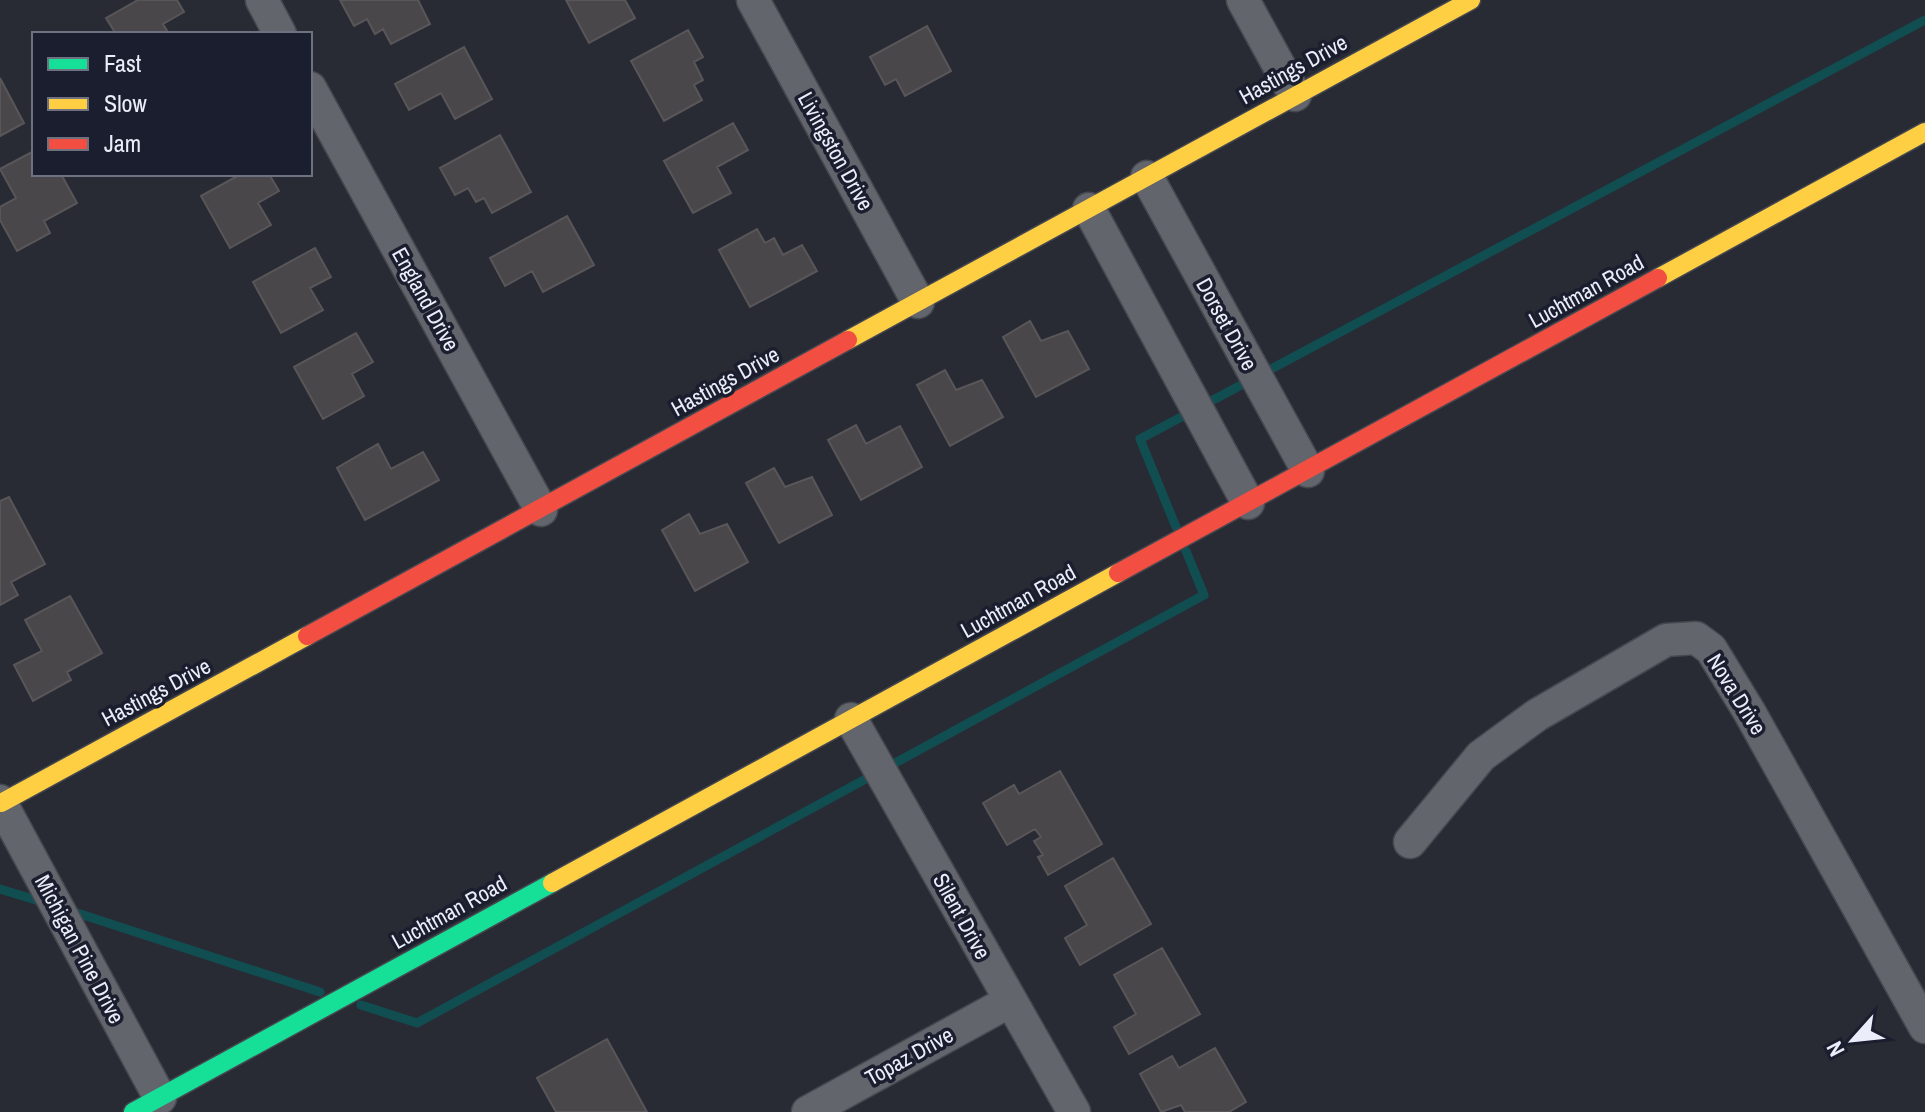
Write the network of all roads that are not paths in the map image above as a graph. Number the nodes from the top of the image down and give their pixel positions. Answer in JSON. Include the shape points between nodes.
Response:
{"nodes":[{"id":1,"x":262,"y":0,"type":"edge"},
{"id":2,"x":753,"y":0,"type":"edge"},
{"id":3,"x":1243,"y":0,"type":"edge"},
{"id":4,"x":1471,"y":0,"type":"edge"},
{"id":5,"x":279,"y":32,"type":"edge"},
{"id":6,"x":312,"y":92,"type":"edge"},
{"id":7,"x":1295,"y":95,"type":"junction"},
{"id":8,"x":1925,"y":132,"type":"edge"},
{"id":9,"x":1147,"y":177,"type":"junction"},
{"id":10,"x":1089,"y":209,"type":"junction"},
{"id":11,"x":918,"y":302,"type":"junction"},
{"id":12,"x":1308,"y":471,"type":"junction"},
{"id":13,"x":1248,"y":503,"type":"junction"},
{"id":14,"x":541,"y":510,"type":"junction"},
{"id":15,"x":851,"y":719,"type":"junction"},
{"id":16,"x":0,"y":802,"type":"edge"},
{"id":17,"x":1410,"y":842,"type":"dead end"},
{"id":18,"x":1010,"y":1001,"type":"junction"},
{"id":19,"x":1925,"y":1027,"type":"edge"},
{"id":20,"x":146,"y":1105,"type":"edge"},
{"id":21,"x":808,"y":1112,"type":"edge"},
{"id":22,"x":1074,"y":1112,"type":"edge"}],
"edges":[{"from":1,"to":5,"type":"street"},
{"from":2,"to":11,"type":"street","name":"Livingston Drive"},
{"from":3,"to":7,"type":"street"},
{"from":4,"to":7,"type":"street","name":"Hastings Drive"},
{"from":6,"to":14,"type":"street","name":"England Drive"},
{"from":7,"to":9,"type":"street","name":"Hastings Drive"},
{"from":8,"to":12,"type":"street","name":"Luchtman Road"},
{"from":9,"to":10,"type":"street","name":"Hastings Drive"},
{"from":9,"to":12,"type":"street","name":"Dorset Drive"},
{"from":10,"to":11,"type":"street","name":"Hastings Drive"},
{"from":10,"to":13,"type":"street"},
{"from":11,"to":14,"type":"street","name":"Hastings Drive"},
{"from":12,"to":13,"type":"street","name":"Luchtman Road"},
{"from":13,"to":15,"type":"street","name":"Luchtman Road"},
{"from":14,"to":16,"type":"street","name":"Hastings Drive"},
{"from":15,"to":18,"type":"street","name":"Silent Drive"},
{"from":15,"to":20,"type":"street","name":"Luchtman Road"},
{"from":16,"to":20,"type":"street","name":"Michigan Pine Drive"},
{"from":17,"to":19,"type":"street","name":"Nova Drive","via":[[1481,756],[1537,715],[1666,640],[1696,638],[1711,649],[1750,713]]},
{"from":18,"to":21,"type":"street","name":"Topaz Drive"},
{"from":18,"to":22,"type":"street","name":"Silent Drive"}]}
